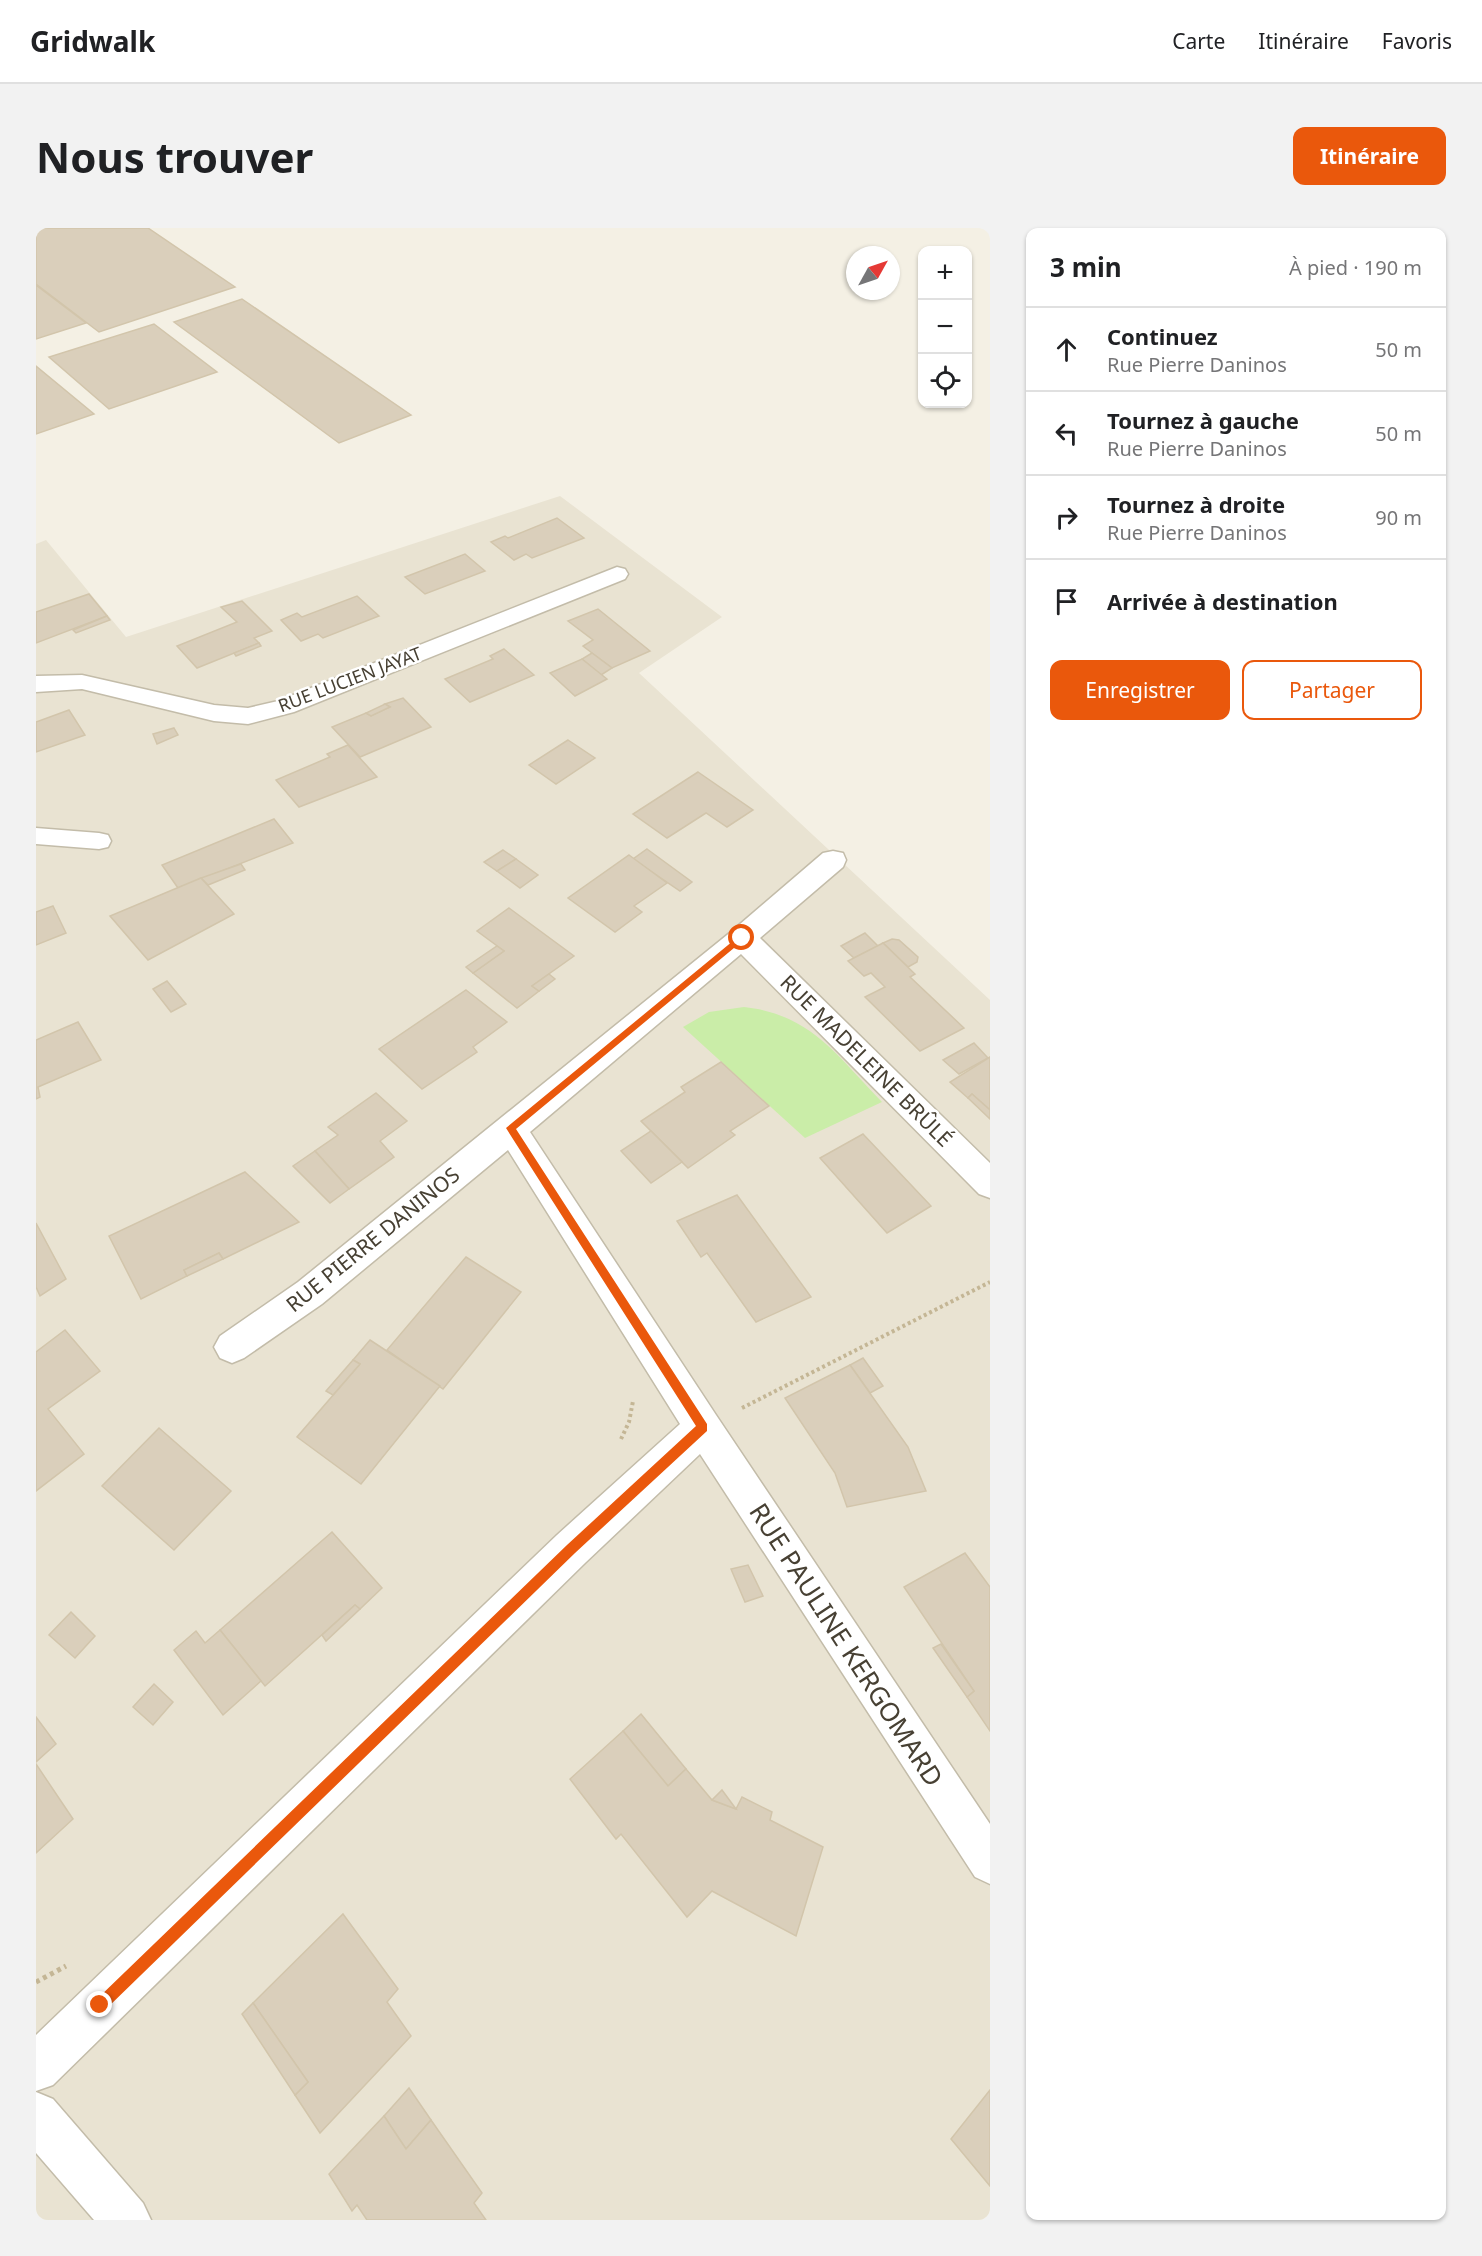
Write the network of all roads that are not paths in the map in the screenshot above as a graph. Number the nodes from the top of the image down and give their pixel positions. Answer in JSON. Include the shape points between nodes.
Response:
{"nodes":[{"id":1,"x":617,"y":574,"type":"dead end"},
{"id":2,"x":36,"y":684,"type":"edge"},
{"id":3,"x":36,"y":836,"type":"edge"},
{"id":4,"x":99,"y":841,"type":"dead end"},
{"id":5,"x":833,"y":860,"type":"dead end"},
{"id":6,"x":742,"y":938,"type":"junction"},
{"id":7,"x":511,"y":1128,"type":"junction"},
{"id":8,"x":990,"y":1184,"type":"edge"},
{"id":9,"x":232,"y":1347,"type":"dead end"},
{"id":10,"x":703,"y":1427,"type":"junction"},
{"id":11,"x":990,"y":1862,"type":"edge"},
{"id":12,"x":36,"y":2068,"type":"edge"},
{"id":13,"x":36,"y":2116,"type":"edge"},
{"id":14,"x":126,"y":2220,"type":"edge"}],
"edges":[{"from":1,"to":2,"type":"street","name":"RUE LUCIEN JAYAT","via":[[285,707],[248,716],[214,713],[82,682]]},
{"from":3,"to":4,"type":"lane"},
{"from":5,"to":6,"type":"street","name":"RUE PIERRE DANINOS"},
{"from":6,"to":7,"type":"street","name":"RUE PIERRE DANINOS"},
{"from":6,"to":8,"type":"street","name":"RUE MADELEINE BRÛLÉ"},
{"from":7,"to":9,"type":"street","name":"RUE PIERRE DANINOS","via":[[310,1293]]},
{"from":7,"to":10,"type":"street"},
{"from":10,"to":11,"type":"street","name":"RUE PAULINE KERGOMARD"},
{"from":10,"to":12,"type":"street","via":[[571,1549]]},
{"from":13,"to":14,"type":"street"}]}
